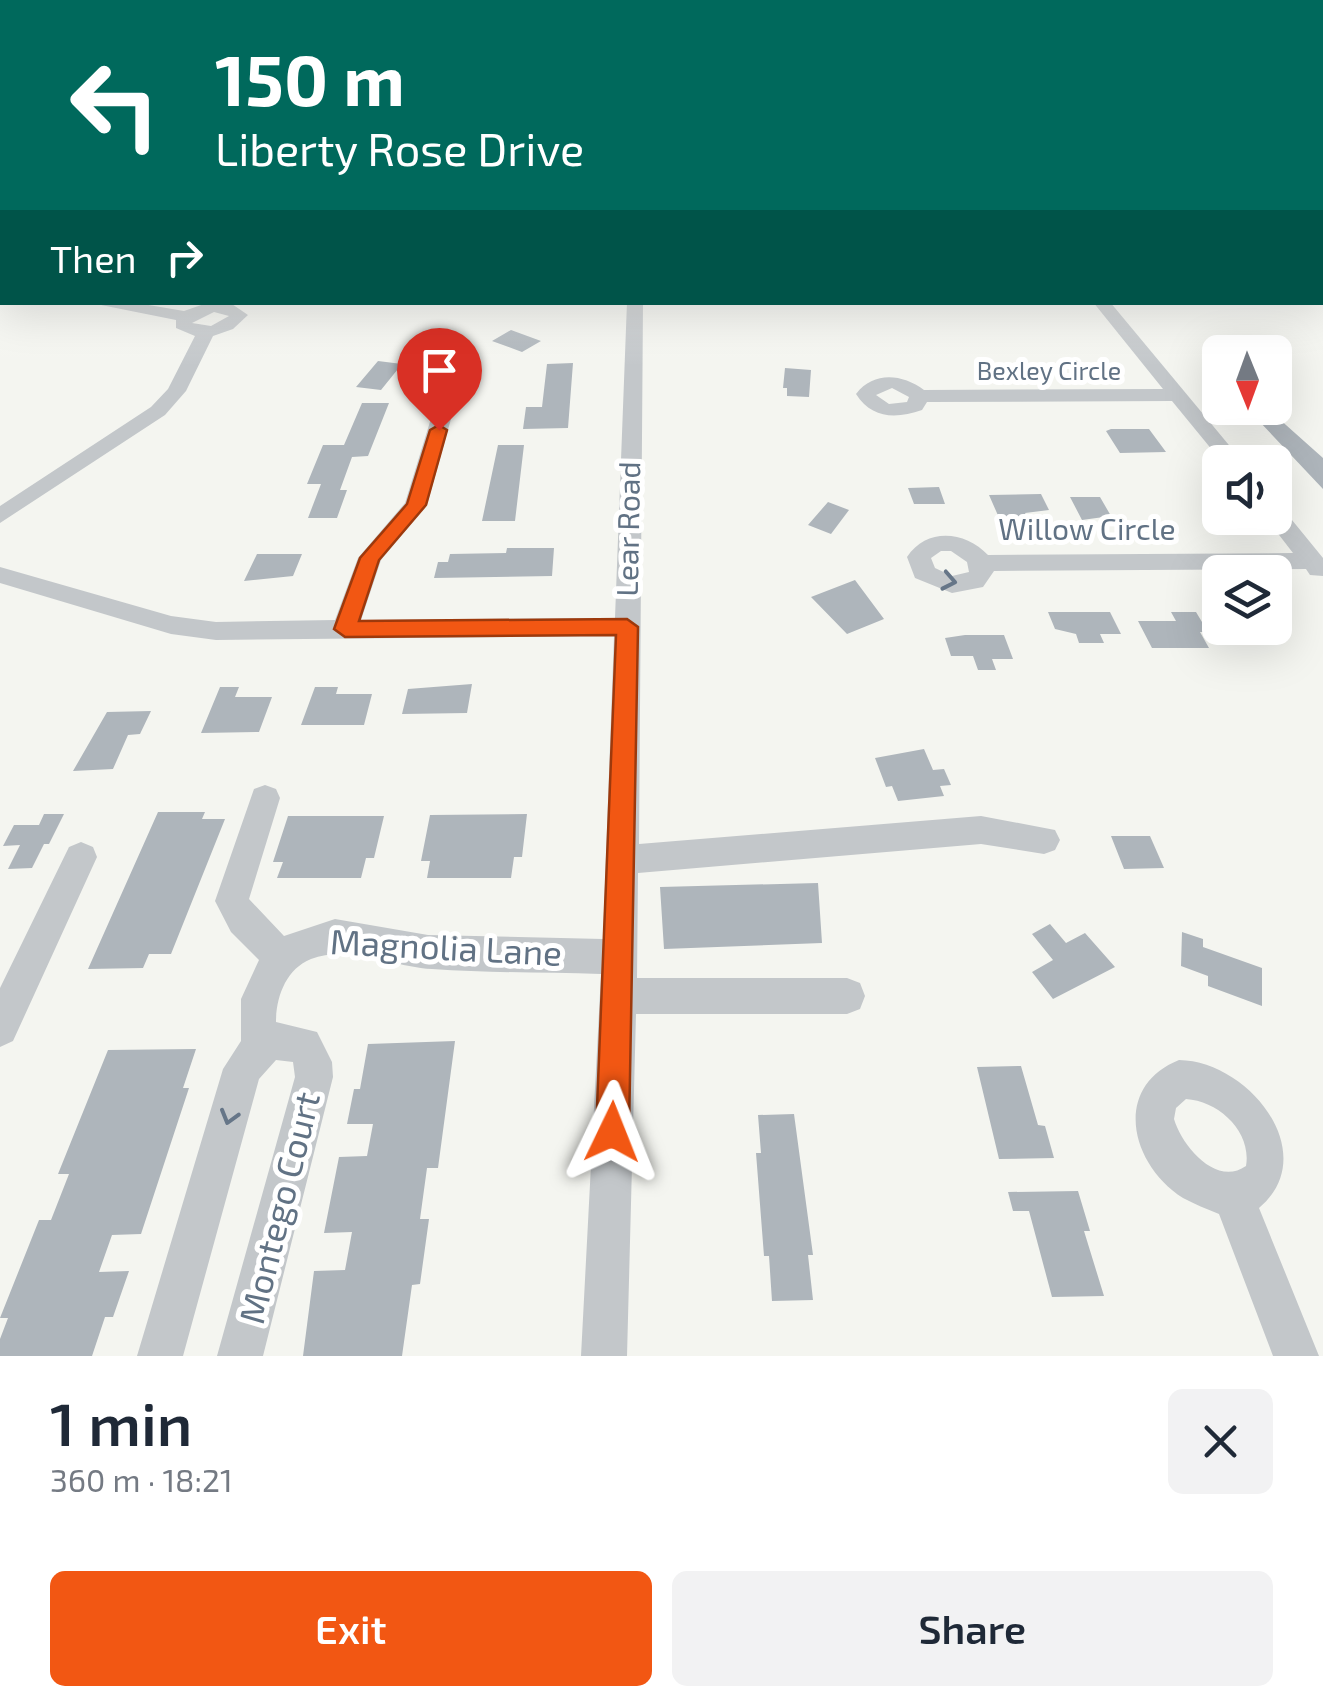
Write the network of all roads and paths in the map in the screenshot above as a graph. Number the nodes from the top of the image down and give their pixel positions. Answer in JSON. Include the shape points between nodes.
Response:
{"nodes":[{"id":1,"x":114,"y":305,"type":"edge"},
{"id":2,"x":215,"y":305,"type":"edge"},
{"id":3,"x":220,"y":305,"type":"edge"},
{"id":4,"x":635,"y":305,"type":"edge"},
{"id":5,"x":1104,"y":305,"type":"edge"},
{"id":6,"x":186,"y":316,"type":"junction"},
{"id":7,"x":206,"y":332,"type":"junction"},
{"id":8,"x":465,"y":383,"type":"dead end"},
{"id":9,"x":1179,"y":395,"type":"junction"},
{"id":10,"x":919,"y":396,"type":"dead end"},
{"id":11,"x":1219,"y":445,"type":"edge"},
{"id":12,"x":0,"y":516,"type":"edge"},
{"id":13,"x":1292,"y":535,"type":"edge"},
{"id":14,"x":982,"y":562,"type":"dead end"},
{"id":15,"x":1318,"y":568,"type":"edge"},
{"id":16,"x":0,"y":575,"type":"edge"},
{"id":17,"x":627,"y":627,"type":"junction"},
{"id":18,"x":345,"y":629,"type":"junction"},
{"id":19,"x":265,"y":798,"type":"dead end"},
{"id":20,"x":1044,"y":840,"type":"dead end"},
{"id":21,"x":81,"y":858,"type":"dead end"},
{"id":22,"x":622,"y":860,"type":"junction"},
{"id":23,"x":282,"y":958,"type":"junction"},
{"id":24,"x":619,"y":976,"type":"junction"},
{"id":25,"x":847,"y":996,"type":"dead end"},
{"id":26,"x":0,"y":1028,"type":"edge"},
{"id":27,"x":261,"y":1046,"type":"junction"},
{"id":28,"x":1233,"y":1195,"type":"dead end"},
{"id":29,"x":160,"y":1356,"type":"edge"},
{"id":30,"x":240,"y":1356,"type":"edge"},
{"id":31,"x":604,"y":1356,"type":"edge"},
{"id":32,"x":1296,"y":1356,"type":"edge"}],
"edges":[{"from":1,"to":6,"type":"street"},
{"from":2,"to":6,"type":"street"},
{"from":3,"to":7,"type":"street","via":[[238,312],[237,320]]},
{"from":4,"to":17,"type":"street","name":"Lear Road"},
{"from":5,"to":9,"type":"street"},
{"from":6,"to":7,"type":"street","via":[[184,328]]},
{"from":7,"to":12,"type":"street","via":[[158,411]]},
{"from":8,"to":18,"type":"street","via":[[447,399],[416,505],[370,558]]},
{"from":9,"to":10,"type":"street","name":"Bexley Circle"},
{"from":9,"to":11,"type":"street"},
{"from":13,"to":15,"type":"street"},
{"from":14,"to":15,"type":"street","name":"Willow Circle"},
{"from":16,"to":18,"type":"street","via":[[194,629]]},
{"from":17,"to":18,"type":"street"},
{"from":17,"to":22,"type":"street","name":"Lear Road"},
{"from":19,"to":23,"type":"street","via":[[232,901]]},
{"from":20,"to":22,"type":"street","via":[[981,830]]},
{"from":21,"to":26,"type":"street"},
{"from":22,"to":24,"type":"street","name":"Lear Road"},
{"from":23,"to":24,"type":"street","name":"Magnolia Lane","via":[[336,936]]},
{"from":23,"to":27,"type":"street","via":[[258,1002]]},
{"from":24,"to":25,"type":"street","name":"Magnolia Lane"},
{"from":24,"to":31,"type":"street","name":"Lear Road"},
{"from":27,"to":29,"type":"street","one_way":true,"via":[[242,1070]]},
{"from":27,"to":30,"type":"street","name":"Montego Court","via":[[276,1040],[304,1044],[314,1077]]},
{"from":28,"to":32,"type":"street"}]}
